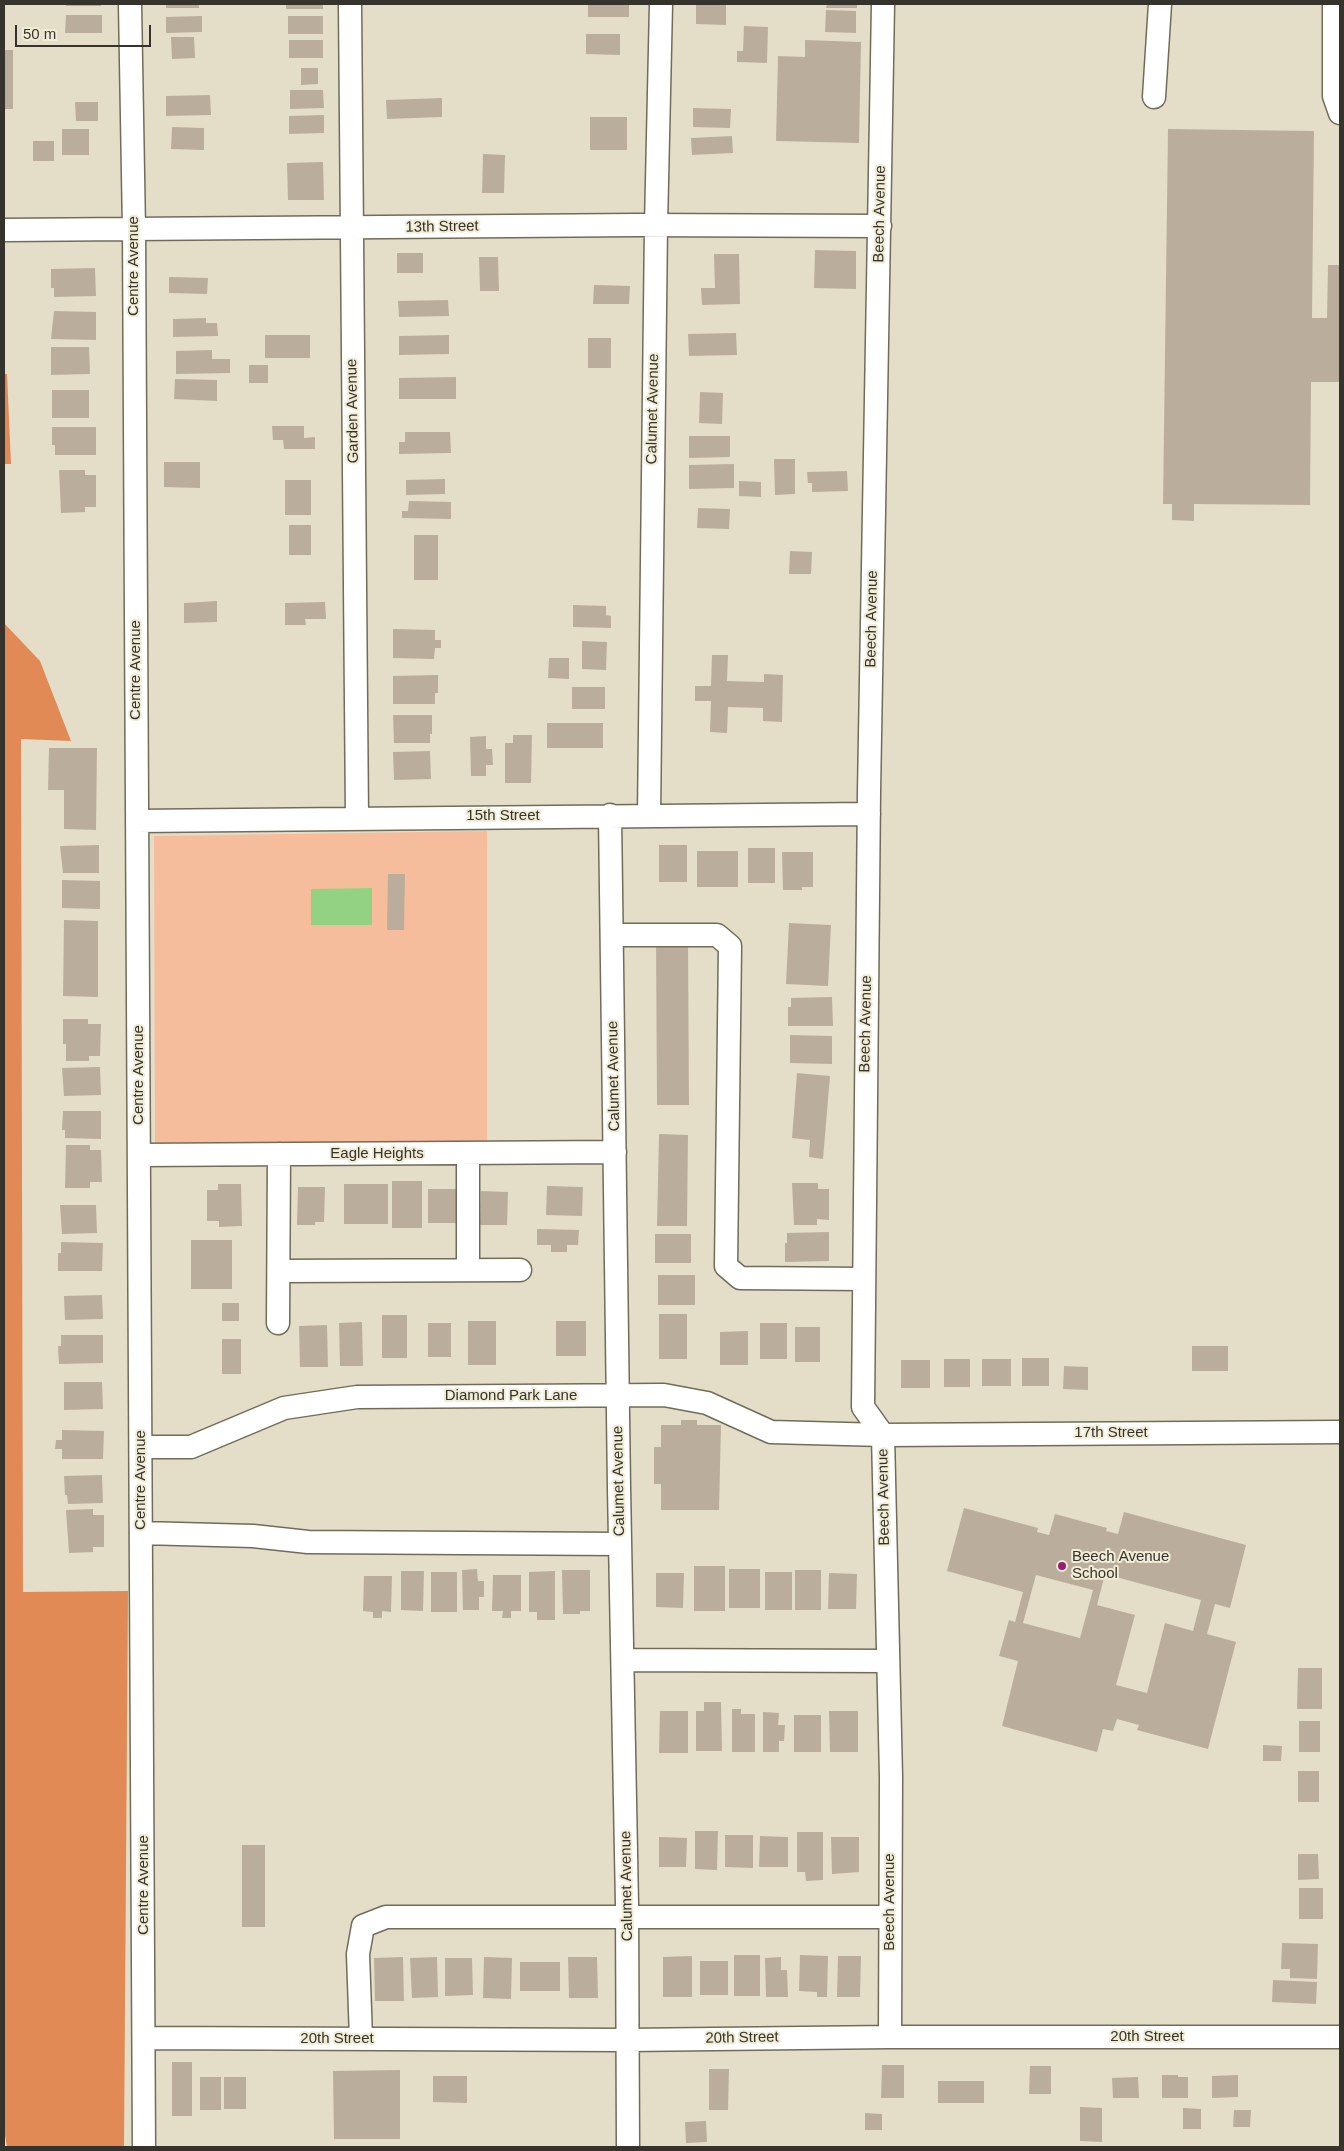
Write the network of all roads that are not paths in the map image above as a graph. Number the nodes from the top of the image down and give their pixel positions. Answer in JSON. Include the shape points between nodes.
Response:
{"nodes":[{"id":1,"x":130,"y":4,"type":"edge"},
{"id":2,"x":350,"y":4,"type":"edge"},
{"id":3,"x":661,"y":4,"type":"edge"},
{"id":4,"x":883,"y":4,"type":"edge"},
{"id":5,"x":1160,"y":4,"type":"edge"},
{"id":6,"x":1334,"y":4,"type":"edge"},
{"id":7,"x":1154,"y":97,"type":"dead end"},
{"id":8,"x":1340,"y":113,"type":"edge"},
{"id":9,"x":656,"y":226,"type":"junction"},
{"id":10,"x":880,"y":226,"type":"junction"},
{"id":11,"x":351,"y":228,"type":"junction"},
{"id":12,"x":4,"y":230,"type":"edge"},
{"id":13,"x":134,"y":230,"type":"junction"},
{"id":14,"x":868,"y":814,"type":"junction"},
{"id":15,"x":649,"y":815,"type":"junction"},
{"id":16,"x":610,"y":816,"type":"junction"},
{"id":17,"x":357,"y":818,"type":"junction"},
{"id":18,"x":137,"y":821,"type":"junction"},
{"id":19,"x":612,"y":935,"type":"junction"},
{"id":20,"x":615,"y":1152,"type":"junction"},
{"id":21,"x":468,"y":1153,"type":"junction"},
{"id":22,"x":279,"y":1154,"type":"junction"},
{"id":23,"x":139,"y":1155,"type":"junction"},
{"id":24,"x":468,"y":1270,"type":"junction"},
{"id":25,"x":520,"y":1270,"type":"dead end"},
{"id":26,"x":278,"y":1271,"type":"junction"},
{"id":27,"x":864,"y":1279,"type":"junction"},
{"id":28,"x":278,"y":1324,"type":"dead end"},
{"id":29,"x":618,"y":1395,"type":"junction"},
{"id":30,"x":1340,"y":1432,"type":"edge"},
{"id":31,"x":883,"y":1435,"type":"junction"},
{"id":32,"x":141,"y":1447,"type":"junction"},
{"id":33,"x":142,"y":1533,"type":"junction"},
{"id":34,"x":620,"y":1544,"type":"junction"},
{"id":35,"x":623,"y":1660,"type":"junction"},
{"id":36,"x":888,"y":1661,"type":"junction"},
{"id":37,"x":628,"y":1917,"type":"junction"},
{"id":38,"x":890,"y":1917,"type":"junction"},
{"id":39,"x":890,"y":2037,"type":"junction"},
{"id":40,"x":1340,"y":2037,"type":"edge"},
{"id":41,"x":144,"y":2038,"type":"junction"},
{"id":42,"x":361,"y":2039,"type":"junction"},
{"id":43,"x":627,"y":2040,"type":"junction"},
{"id":44,"x":144,"y":2147,"type":"edge"},
{"id":45,"x":628,"y":2147,"type":"edge"}],
"edges":[{"from":1,"to":13,"type":"street","name":"Centre Avenue"},
{"from":2,"to":11,"type":"street","name":"Garden Avenue"},
{"from":3,"to":9,"type":"street","name":"Calumet Avenue"},
{"from":4,"to":10,"type":"street","name":"Beech Avenue"},
{"from":5,"to":7,"type":"street"},
{"from":6,"to":8,"type":"street","via":[[1334,96]]},
{"from":9,"to":10,"type":"street","name":"13th Street"},
{"from":9,"to":11,"type":"street","name":"13th Street"},
{"from":9,"to":15,"type":"street","name":"Calumet Avenue"},
{"from":10,"to":14,"type":"street","name":"Beech Avenue"},
{"from":11,"to":13,"type":"street","name":"13th Street"},
{"from":11,"to":17,"type":"street","name":"Garden Avenue"},
{"from":12,"to":13,"type":"street","name":"13th Street"},
{"from":13,"to":18,"type":"street","name":"Centre Avenue"},
{"from":14,"to":15,"type":"street","name":"15th Street"},
{"from":14,"to":27,"type":"street","name":"Beech Avenue"},
{"from":15,"to":16,"type":"street","name":"15th Street"},
{"from":16,"to":17,"type":"street","name":"15th Street"},
{"from":16,"to":19,"type":"street","name":"Calumet Avenue"},
{"from":17,"to":18,"type":"street","name":"15th Street"},
{"from":18,"to":23,"type":"street","name":"Centre Avenue"},
{"from":19,"to":20,"type":"street","name":"Calumet Avenue"},
{"from":19,"to":27,"type":"street","via":[[717,935],[730,946],[726,1266],[740,1278]]},
{"from":20,"to":21,"type":"street","name":"Eagle Heights"},
{"from":20,"to":29,"type":"street","name":"Calumet Avenue"},
{"from":21,"to":22,"type":"street","name":"Eagle Heights"},
{"from":21,"to":24,"type":"street"},
{"from":22,"to":23,"type":"street","name":"Eagle Heights"},
{"from":22,"to":26,"type":"street"},
{"from":23,"to":32,"type":"street","name":"Centre Avenue"},
{"from":24,"to":25,"type":"street"},
{"from":24,"to":26,"type":"street"},
{"from":26,"to":28,"type":"street"},
{"from":27,"to":31,"type":"street","name":"Beech Avenue","via":[[863,1407]]},
{"from":29,"to":31,"type":"street","name":"Diamond Park Lane","via":[[664,1396],[707,1403],[771,1432]]},
{"from":29,"to":32,"type":"street","name":"Diamond Park Lane","via":[[357,1397],[284,1408],[191,1447]]},
{"from":29,"to":34,"type":"street","name":"Calumet Avenue"},
{"from":30,"to":31,"type":"street","name":"17th Street"},
{"from":31,"to":36,"type":"street","name":"Beech Avenue"},
{"from":32,"to":33,"type":"street","name":"Centre Avenue"},
{"from":33,"to":34,"type":"street","via":[[253,1536],[308,1542]]},
{"from":33,"to":41,"type":"street","name":"Centre Avenue"},
{"from":34,"to":35,"type":"street","name":"Calumet Avenue"},
{"from":35,"to":36,"type":"street"},
{"from":35,"to":37,"type":"street","name":"Calumet Avenue"},
{"from":36,"to":38,"type":"street","name":"Beech Avenue"},
{"from":37,"to":38,"type":"street"},
{"from":37,"to":42,"type":"street","via":[[386,1917],[364,1926],[358,1954]]},
{"from":37,"to":43,"type":"street","name":"Calumet Avenue"},
{"from":38,"to":39,"type":"street","name":"Beech Avenue"},
{"from":39,"to":40,"type":"street","name":"20th Street"},
{"from":39,"to":43,"type":"street","name":"20th Street"},
{"from":41,"to":42,"type":"street","name":"20th Street"},
{"from":41,"to":44,"type":"street","name":"Centre Avenue"},
{"from":42,"to":43,"type":"street","name":"20th Street"},
{"from":43,"to":45,"type":"street","name":"Calumet Avenue"}]}
